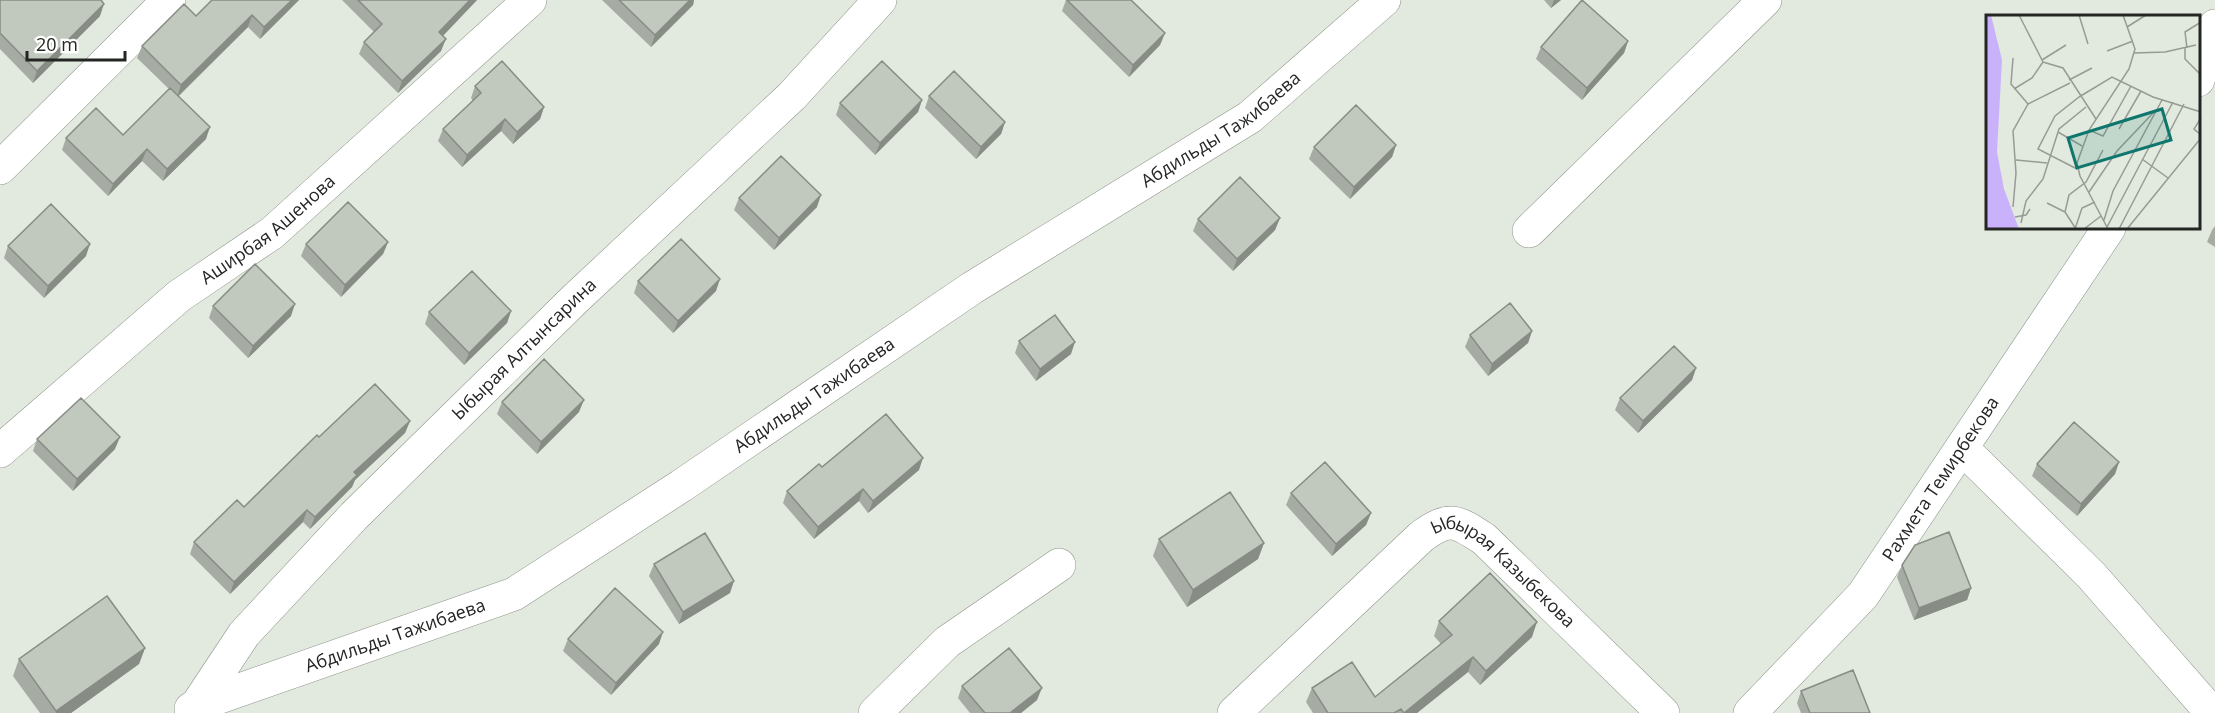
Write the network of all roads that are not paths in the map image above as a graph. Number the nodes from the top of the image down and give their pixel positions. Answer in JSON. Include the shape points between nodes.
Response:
{"nodes":[{"id":1,"x":169,"y":0,"type":"edge"},
{"id":2,"x":530,"y":0,"type":"edge"},
{"id":3,"x":880,"y":0,"type":"edge"},
{"id":4,"x":1384,"y":0,"type":"edge"},
{"id":5,"x":1765,"y":0,"type":"edge"},
{"id":6,"x":2215,"y":26,"type":"edge"},
{"id":7,"x":2200,"y":77,"type":"edge"},
{"id":8,"x":0,"y":168,"type":"edge"},
{"id":9,"x":2108,"y":230,"type":"edge"},
{"id":10,"x":1529,"y":231,"type":"dead end"},
{"id":11,"x":1962,"y":448,"type":"junction"},
{"id":12,"x":0,"y":451,"type":"edge"},
{"id":13,"x":1059,"y":565,"type":"dead end"},
{"id":14,"x":191,"y":709,"type":"edge"},
{"id":15,"x":875,"y":713,"type":"edge"},
{"id":16,"x":1234,"y":713,"type":"edge"},
{"id":17,"x":1663,"y":713,"type":"edge"},
{"id":18,"x":1750,"y":713,"type":"edge"},
{"id":19,"x":2212,"y":713,"type":"edge"}],
"edges":[{"from":1,"to":8,"type":"street"},
{"from":2,"to":12,"type":"street","name":"Аширбая Ашенова","via":[[272,233],[179,296]]},
{"from":3,"to":14,"type":"street","name":"Ыбырая Алтынсарина","via":[[792,96],[584,291],[354,516],[243,634]]},
{"from":4,"to":14,"type":"street","name":"Абдильды Тажибаева","via":[[1250,117],[972,288],[514,594]]},
{"from":5,"to":10,"type":"street"},
{"from":6,"to":7,"type":"street"},
{"from":9,"to":11,"type":"street","name":"Рахмета Темирбекова"},
{"from":11,"to":18,"type":"street","name":"Рахмета Темирбекова","via":[[1863,595]]},
{"from":11,"to":19,"type":"street","via":[[2091,575]]},
{"from":13,"to":15,"type":"street","via":[[947,642]]},
{"from":16,"to":17,"type":"street","name":"Ыбырая Казыбекова","via":[[1422,537],[1439,524],[1459,522],[1484,539]]}]}
